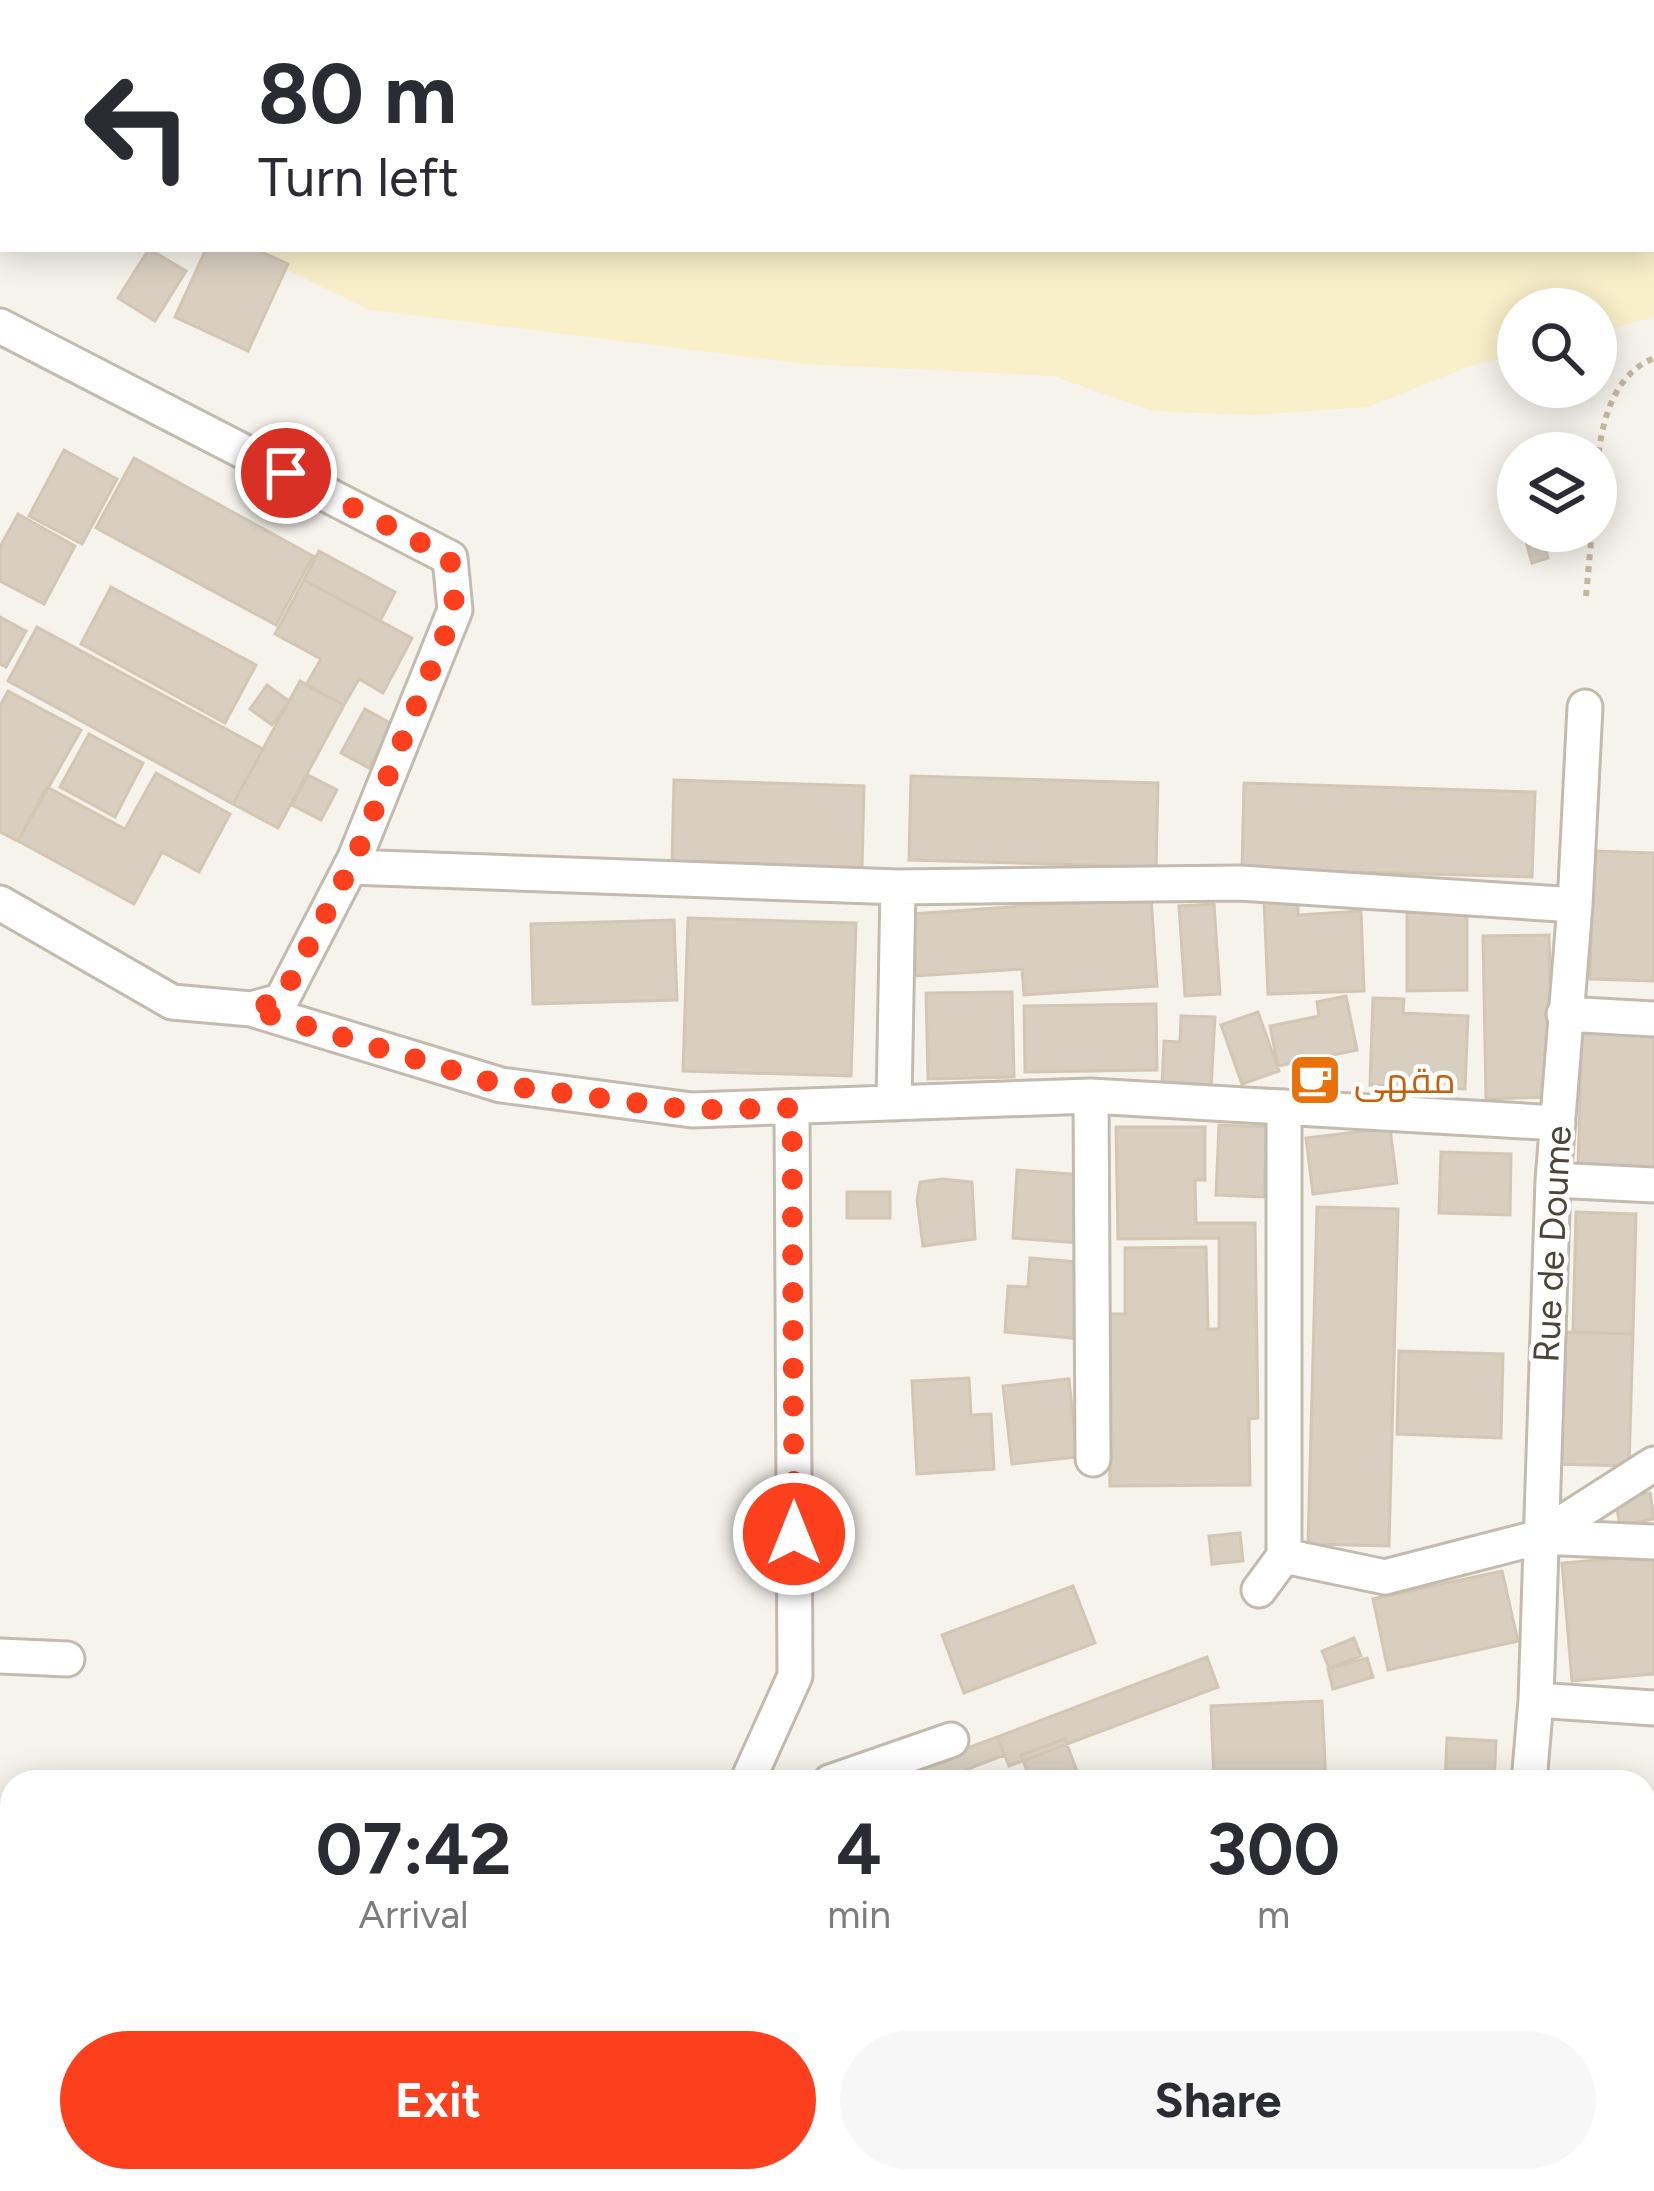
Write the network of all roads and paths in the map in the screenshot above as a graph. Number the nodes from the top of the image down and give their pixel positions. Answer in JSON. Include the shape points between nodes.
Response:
{"nodes":[{"id":1,"x":0,"y":326,"type":"edge"},
{"id":2,"x":1654,"y":358,"type":"edge"},
{"id":3,"x":1603,"y":432,"type":"edge"},
{"id":4,"x":1590,"y":552,"type":"edge"},
{"id":5,"x":1586,"y":596,"type":"dead end"},
{"id":6,"x":1586,"y":706,"type":"dead end"},
{"id":7,"x":350,"y":867,"type":"junction"},
{"id":8,"x":898,"y":887,"type":"junction"},
{"id":9,"x":0,"y":902,"type":"edge"},
{"id":10,"x":1575,"y":904,"type":"junction"},
{"id":11,"x":250,"y":1009,"type":"junction"},
{"id":12,"x":1564,"y":1015,"type":"junction"},
{"id":13,"x":1654,"y":1019,"type":"edge"},
{"id":14,"x":1091,"y":1096,"type":"junction"},
{"id":15,"x":894,"y":1103,"type":"junction"},
{"id":16,"x":1284,"y":1107,"type":"junction"},
{"id":17,"x":792,"y":1108,"type":"junction"},
{"id":18,"x":1558,"y":1123,"type":"junction"},
{"id":19,"x":1552,"y":1180,"type":"junction"},
{"id":20,"x":1654,"y":1185,"type":"edge"},
{"id":21,"x":1093,"y":1459,"type":"dead end"},
{"id":22,"x":1654,"y":1464,"type":"edge"},
{"id":23,"x":1540,"y":1537,"type":"junction"},
{"id":24,"x":1654,"y":1542,"type":"edge"},
{"id":25,"x":1284,"y":1556,"type":"junction"},
{"id":26,"x":1258,"y":1590,"type":"dead end"},
{"id":27,"x":0,"y":1656,"type":"edge"},
{"id":28,"x":67,"y":1659,"type":"dead end"},
{"id":29,"x":1536,"y":1700,"type":"junction"},
{"id":30,"x":1654,"y":1708,"type":"edge"},
{"id":31,"x":951,"y":1740,"type":"dead end"},
{"id":32,"x":752,"y":1770,"type":"edge"},
{"id":33,"x":865,"y":1770,"type":"edge"},
{"id":34,"x":1530,"y":1770,"type":"edge"}],
"edges":[{"from":1,"to":7,"type":"street","via":[[450,558],[455,610]]},
{"from":2,"to":3,"type":"path","via":[[1623,378]]},
{"from":4,"to":5,"type":"path"},
{"from":6,"to":10,"type":"street","name":"Rue de Doume"},
{"from":7,"to":8,"type":"street"},
{"from":7,"to":11,"type":"street","via":[[280,1001]]},
{"from":8,"to":10,"type":"street","via":[[1240,883]]},
{"from":8,"to":15,"type":"street"},
{"from":9,"to":11,"type":"street","via":[[172,1002]]},
{"from":10,"to":12,"type":"street","name":"Rue de Doume"},
{"from":11,"to":17,"type":"street","via":[[501,1085],[692,1110]]},
{"from":12,"to":13,"type":"street"},
{"from":12,"to":18,"type":"street","name":"Rue de Doume"},
{"from":14,"to":15,"type":"street"},
{"from":14,"to":16,"type":"street"},
{"from":14,"to":21,"type":"street"},
{"from":15,"to":17,"type":"street"},
{"from":16,"to":18,"type":"street"},
{"from":16,"to":25,"type":"street"},
{"from":17,"to":32,"type":"street","via":[[795,1676]]},
{"from":18,"to":19,"type":"street","name":"Rue de Doume"},
{"from":19,"to":20,"type":"street"},
{"from":19,"to":23,"type":"street","name":"Rue de Doume"},
{"from":22,"to":23,"type":"street"},
{"from":23,"to":24,"type":"street"},
{"from":23,"to":25,"type":"street","via":[[1385,1577]]},
{"from":23,"to":29,"type":"street","name":"Rue de Doume"},
{"from":25,"to":26,"type":"street"},
{"from":27,"to":28,"type":"street"},
{"from":29,"to":30,"type":"street"},
{"from":29,"to":34,"type":"street","name":"Rue de Doume"},
{"from":31,"to":33,"type":"street"}]}
